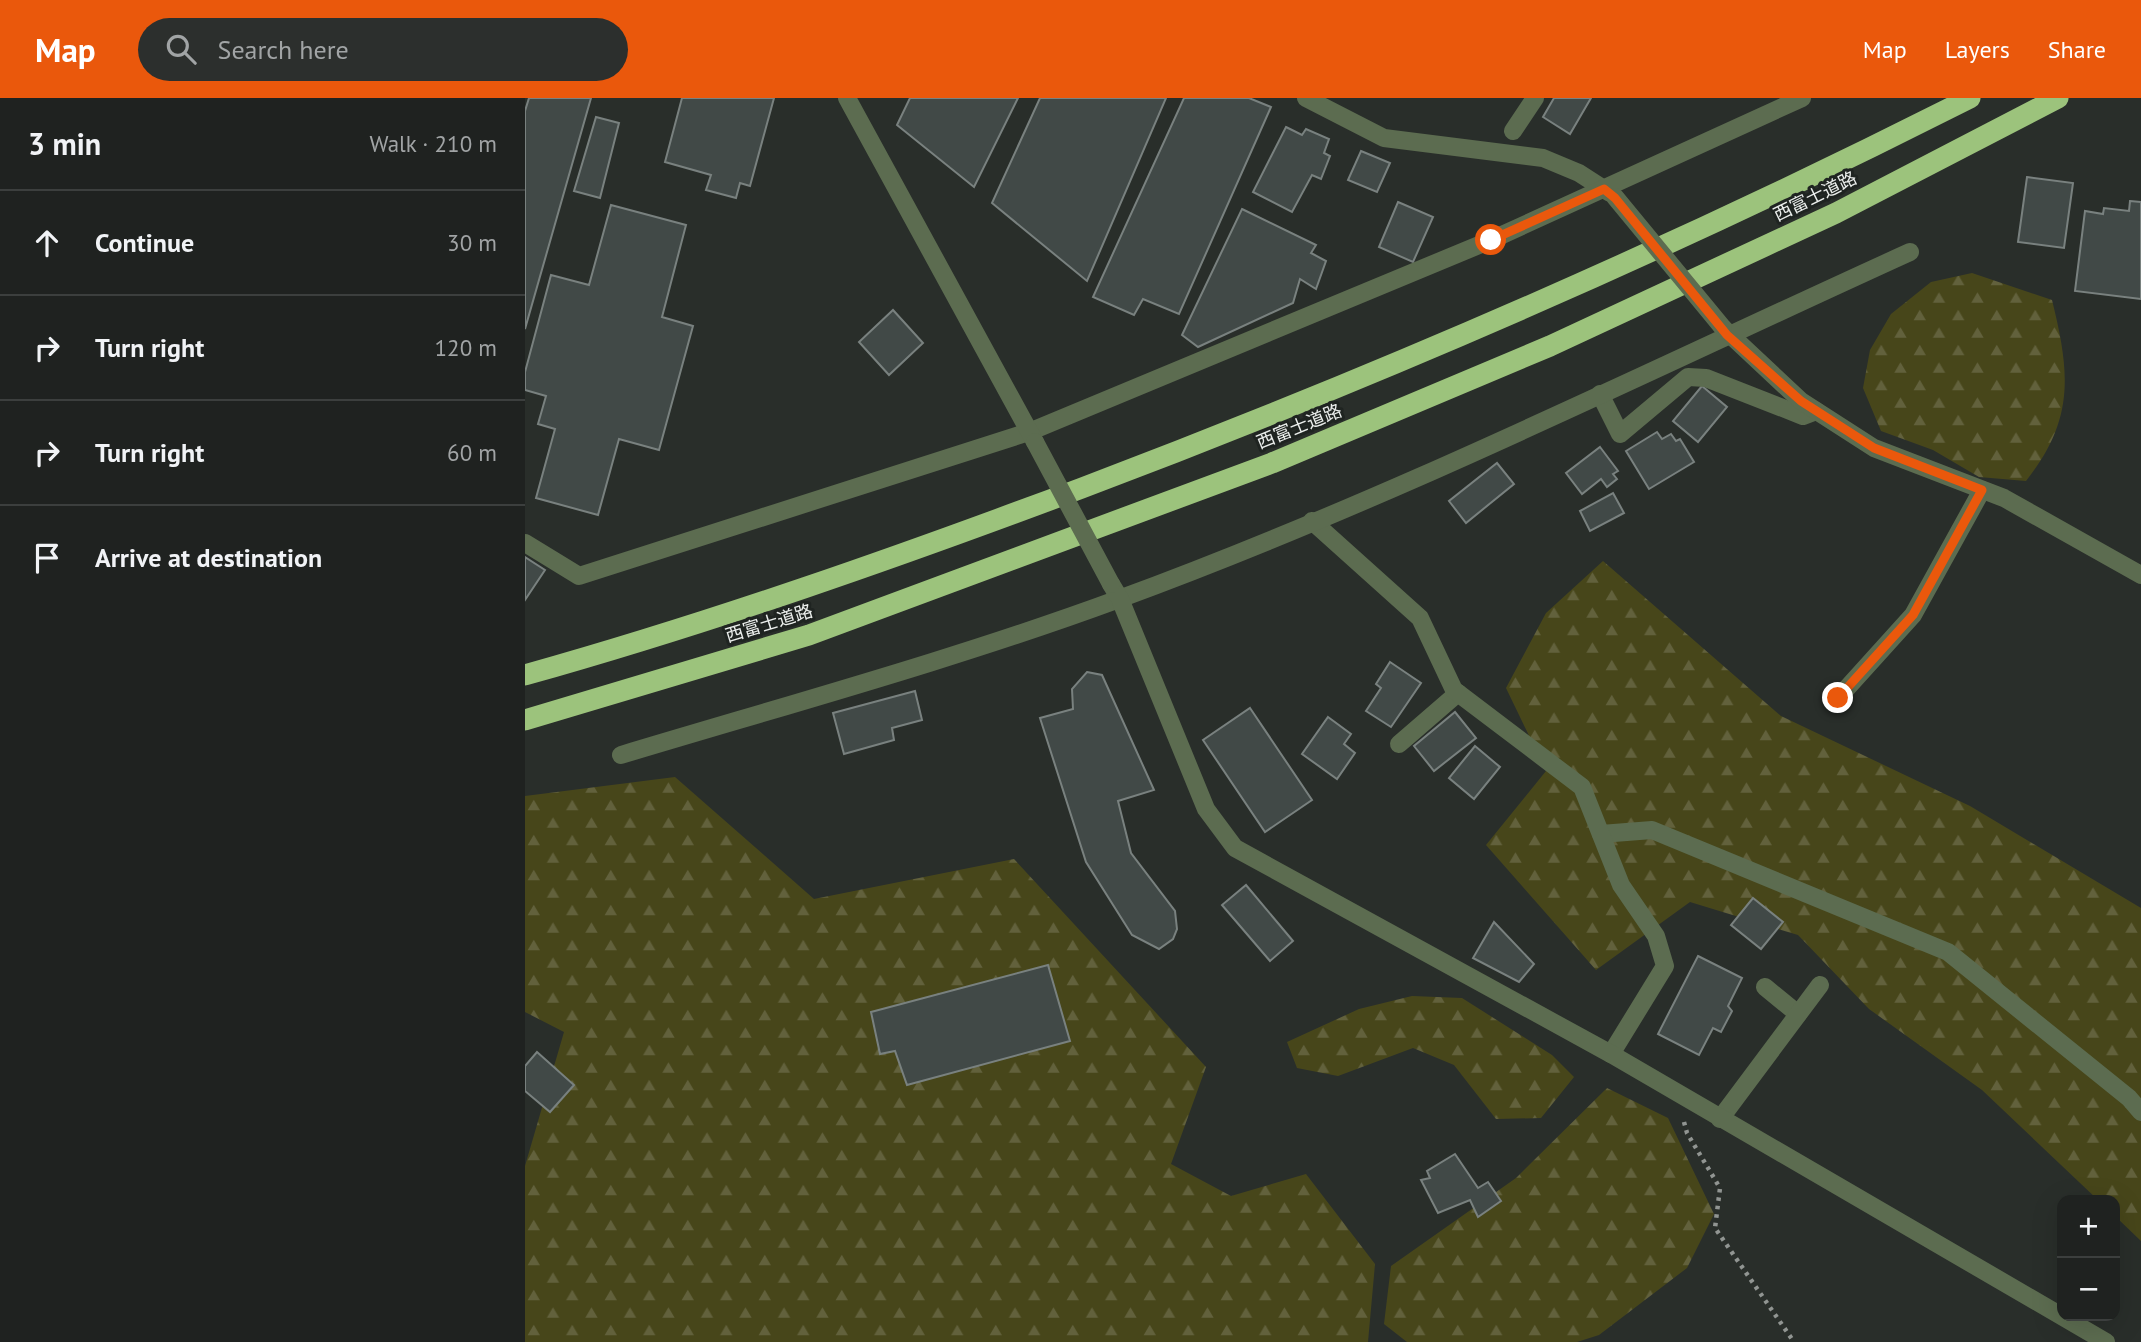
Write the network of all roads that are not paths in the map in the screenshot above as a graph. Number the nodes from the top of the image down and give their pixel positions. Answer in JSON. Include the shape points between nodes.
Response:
{"nodes":[{"id":1,"x":847,"y":98,"type":"edge"},
{"id":2,"x":1305,"y":98,"type":"edge"},
{"id":3,"x":1535,"y":98,"type":"edge"},
{"id":4,"x":1802,"y":98,"type":"edge"},
{"id":5,"x":1971,"y":98,"type":"edge"},
{"id":6,"x":2058,"y":98,"type":"edge"},
{"id":7,"x":1513,"y":131,"type":"dead end"},
{"id":8,"x":1609,"y":193,"type":"junction"},
{"id":9,"x":1910,"y":252,"type":"dead end"},
{"id":10,"x":1725,"y":331,"type":"junction"},
{"id":11,"x":1600,"y":394,"type":"junction"},
{"id":12,"x":1816,"y":411,"type":"junction"},
{"id":13,"x":1032,"y":437,"type":"junction"},
{"id":14,"x":1982,"y":490,"type":"junction"},
{"id":15,"x":1312,"y":521,"type":"junction"},
{"id":16,"x":525,"y":543,"type":"edge"},
{"id":17,"x":2141,"y":575,"type":"edge"},
{"id":18,"x":1115,"y":591,"type":"junction"},
{"id":19,"x":525,"y":675,"type":"edge"},
{"id":20,"x":1458,"y":693,"type":"junction"},
{"id":21,"x":1838,"y":698,"type":"dead end"},
{"id":22,"x":525,"y":720,"type":"edge"},
{"id":23,"x":1399,"y":744,"type":"dead end"},
{"id":24,"x":621,"y":755,"type":"dead end"},
{"id":25,"x":1601,"y":834,"type":"junction"},
{"id":26,"x":1820,"y":985,"type":"dead end"},
{"id":27,"x":1765,"y":987,"type":"dead end"},
{"id":28,"x":1798,"y":1014,"type":"junction"},
{"id":29,"x":1611,"y":1054,"type":"junction"},
{"id":30,"x":2141,"y":1112,"type":"edge"},
{"id":31,"x":1720,"y":1119,"type":"junction"},
{"id":32,"x":2106,"y":1342,"type":"edge"}],
"edges":[{"from":1,"to":13,"type":"street"},
{"from":2,"to":8,"type":"street","via":[[1384,138],[1543,158],[1579,173]]},
{"from":3,"to":7,"type":"street"},
{"from":4,"to":8,"type":"street"},
{"from":5,"to":19,"type":"highway","name":"西富士道路","via":[[1816,176],[1501,321],[1285,412],[790,595]]},
{"from":6,"to":22,"type":"highway","name":"西富士道路","via":[[1836,213],[1550,346],[1272,463],[809,635]]},
{"from":8,"to":10,"type":"street","bridge":true},
{"from":8,"to":13,"type":"street"},
{"from":9,"to":10,"type":"street"},
{"from":10,"to":11,"type":"street"},
{"from":10,"to":12,"type":"street"},
{"from":11,"to":12,"type":"street","via":[[1620,434],[1688,377],[1706,378],[1803,416]]},
{"from":11,"to":15,"type":"street"},
{"from":12,"to":14,"type":"street","via":[[1874,448]]},
{"from":13,"to":16,"type":"street","via":[[579,576]]},
{"from":13,"to":18,"type":"street","bridge":true},
{"from":14,"to":17,"type":"street"},
{"from":14,"to":21,"type":"street","via":[[1913,615]]},
{"from":15,"to":18,"type":"street"},
{"from":15,"to":20,"type":"street","via":[[1420,618]]},
{"from":18,"to":24,"type":"street","via":[[975,648]]},
{"from":18,"to":29,"type":"street","via":[[1206,809],[1235,848]]},
{"from":20,"to":23,"type":"street"},
{"from":20,"to":25,"type":"street","via":[[1582,787]]},
{"from":25,"to":29,"type":"street","via":[[1621,885],[1656,936],[1665,966]]},
{"from":25,"to":30,"type":"street","via":[[1652,830],[1948,952]]},
{"from":26,"to":28,"type":"street"},
{"from":27,"to":28,"type":"street"},
{"from":28,"to":31,"type":"street"},
{"from":29,"to":31,"type":"street"},
{"from":31,"to":32,"type":"street"}]}
